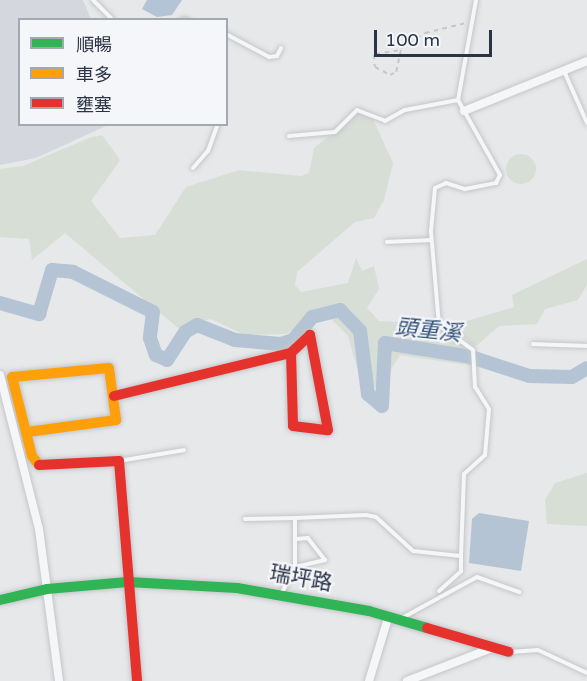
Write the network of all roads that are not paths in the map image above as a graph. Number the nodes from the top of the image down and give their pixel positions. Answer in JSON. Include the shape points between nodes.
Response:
{"nodes":[{"id":1,"x":93,"y":0,"type":"edge"},
{"id":2,"x":476,"y":0,"type":"edge"},
{"id":3,"x":111,"y":18,"type":"edge"},
{"id":4,"x":228,"y":35,"type":"edge"},
{"id":5,"x":281,"y":48,"type":"dead end"},
{"id":6,"x":587,"y":61,"type":"edge"},
{"id":7,"x":563,"y":71,"type":"junction"},
{"id":8,"x":458,"y":100,"type":"junction"},
{"id":9,"x":464,"y":111,"type":"junction"},
{"id":10,"x":587,"y":123,"type":"edge"},
{"id":11,"x":217,"y":126,"type":"edge"},
{"id":12,"x":289,"y":136,"type":"dead end"},
{"id":13,"x":193,"y":168,"type":"dead end"},
{"id":14,"x":430,"y":240,"type":"junction"},
{"id":15,"x":387,"y":242,"type":"dead end"},
{"id":16,"x":533,"y":344,"type":"dead end"},
{"id":17,"x":587,"y":346,"type":"edge"},
{"id":18,"x":291,"y":353,"type":"junction"},
{"id":19,"x":0,"y":375,"type":"edge"},
{"id":20,"x":114,"y":396,"type":"junction"},
{"id":21,"x":27,"y":432,"type":"junction"},
{"id":22,"x":184,"y":450,"type":"dead end"},
{"id":23,"x":119,"y":461,"type":"junction"},
{"id":24,"x":295,"y":518,"type":"junction"},
{"id":25,"x":245,"y":519,"type":"dead end"},
{"id":26,"x":296,"y":539,"type":"junction"},
{"id":27,"x":461,"y":556,"type":"junction"},
{"id":28,"x":295,"y":567,"type":"junction"},
{"id":29,"x":128,"y":582,"type":"junction"},
{"id":30,"x":47,"y":589,"type":"junction"},
{"id":31,"x":519,"y":592,"type":"dead end"},
{"id":32,"x":281,"y":595,"type":"junction"},
{"id":33,"x":435,"y":595,"type":"junction"},
{"id":34,"x":0,"y":600,"type":"edge"},
{"id":35,"x":394,"y":619,"type":"junction"},
{"id":36,"x":494,"y":647,"type":"junction"},
{"id":37,"x":509,"y":652,"type":"joint"},
{"id":38,"x":587,"y":673,"type":"edge"},
{"id":39,"x":59,"y":681,"type":"edge"},
{"id":40,"x":137,"y":681,"type":"edge"},
{"id":41,"x":369,"y":681,"type":"edge"},
{"id":42,"x":407,"y":681,"type":"edge"}],
"edges":[{"from":1,"to":3,"type":"lane"},
{"from":2,"to":8,"type":"lane"},
{"from":4,"to":5,"type":"lane","via":[[269,57],[277,56]]},
{"from":6,"to":7,"type":"street"},
{"from":7,"to":9,"type":"street"},
{"from":7,"to":10,"type":"lane"},
{"from":8,"to":9,"type":"lane"},
{"from":8,"to":12,"type":"lane","via":[[405,110],[385,121],[357,110],[335,132]]},
{"from":9,"to":14,"type":"lane","via":[[500,175],[495,183],[465,189],[446,183],[435,188]]},
{"from":11,"to":13,"type":"lane","via":[[208,151]]},
{"from":14,"to":15,"type":"lane"},
{"from":14,"to":27,"type":"lane","via":[[439,326],[472,350],[475,387],[489,408],[485,455],[464,474]]},
{"from":16,"to":17,"type":"lane"},
{"from":18,"to":18,"type":"street","via":[[293,426],[328,430],[310,335]]},
{"from":18,"to":20,"type":"street"},
{"from":19,"to":30,"type":"street","via":[[39,529]]},
{"from":20,"to":21,"type":"street","via":[[111,423]]},
{"from":20,"to":21,"type":"street","via":[[109,368],[12,377]]},
{"from":21,"to":23,"type":"street","via":[[36,465]]},
{"from":22,"to":23,"type":"lane"},
{"from":23,"to":29,"type":"street"},
{"from":24,"to":25,"type":"lane"},
{"from":24,"to":26,"type":"lane"},
{"from":24,"to":27,"type":"lane","via":[[376,517],[413,551]]},
{"from":26,"to":28,"type":"lane"},
{"from":26,"to":28,"type":"lane","via":[[308,538],[325,561]]},
{"from":27,"to":33,"type":"lane","via":[[461,571]]},
{"from":28,"to":32,"type":"lane"},
{"from":29,"to":30,"type":"street","name":"瑞坪路"},
{"from":29,"to":32,"type":"street","name":"瑞坪路"},
{"from":29,"to":40,"type":"street"},
{"from":30,"to":34,"type":"street","name":"瑞坪路"},
{"from":30,"to":39,"type":"street"},
{"from":31,"to":33,"type":"lane","via":[[481,576]]},
{"from":32,"to":35,"type":"street","name":"瑞坪路"},
{"from":33,"to":35,"type":"lane"},
{"from":35,"to":36,"type":"street","name":"瑞坪路"},
{"from":35,"to":41,"type":"street"},
{"from":36,"to":37,"type":"street","name":"瑞坪路"},
{"from":36,"to":42,"type":"street"},
{"from":37,"to":38,"type":"lane","name":"瑞坪路","via":[[538,650]]}]}
